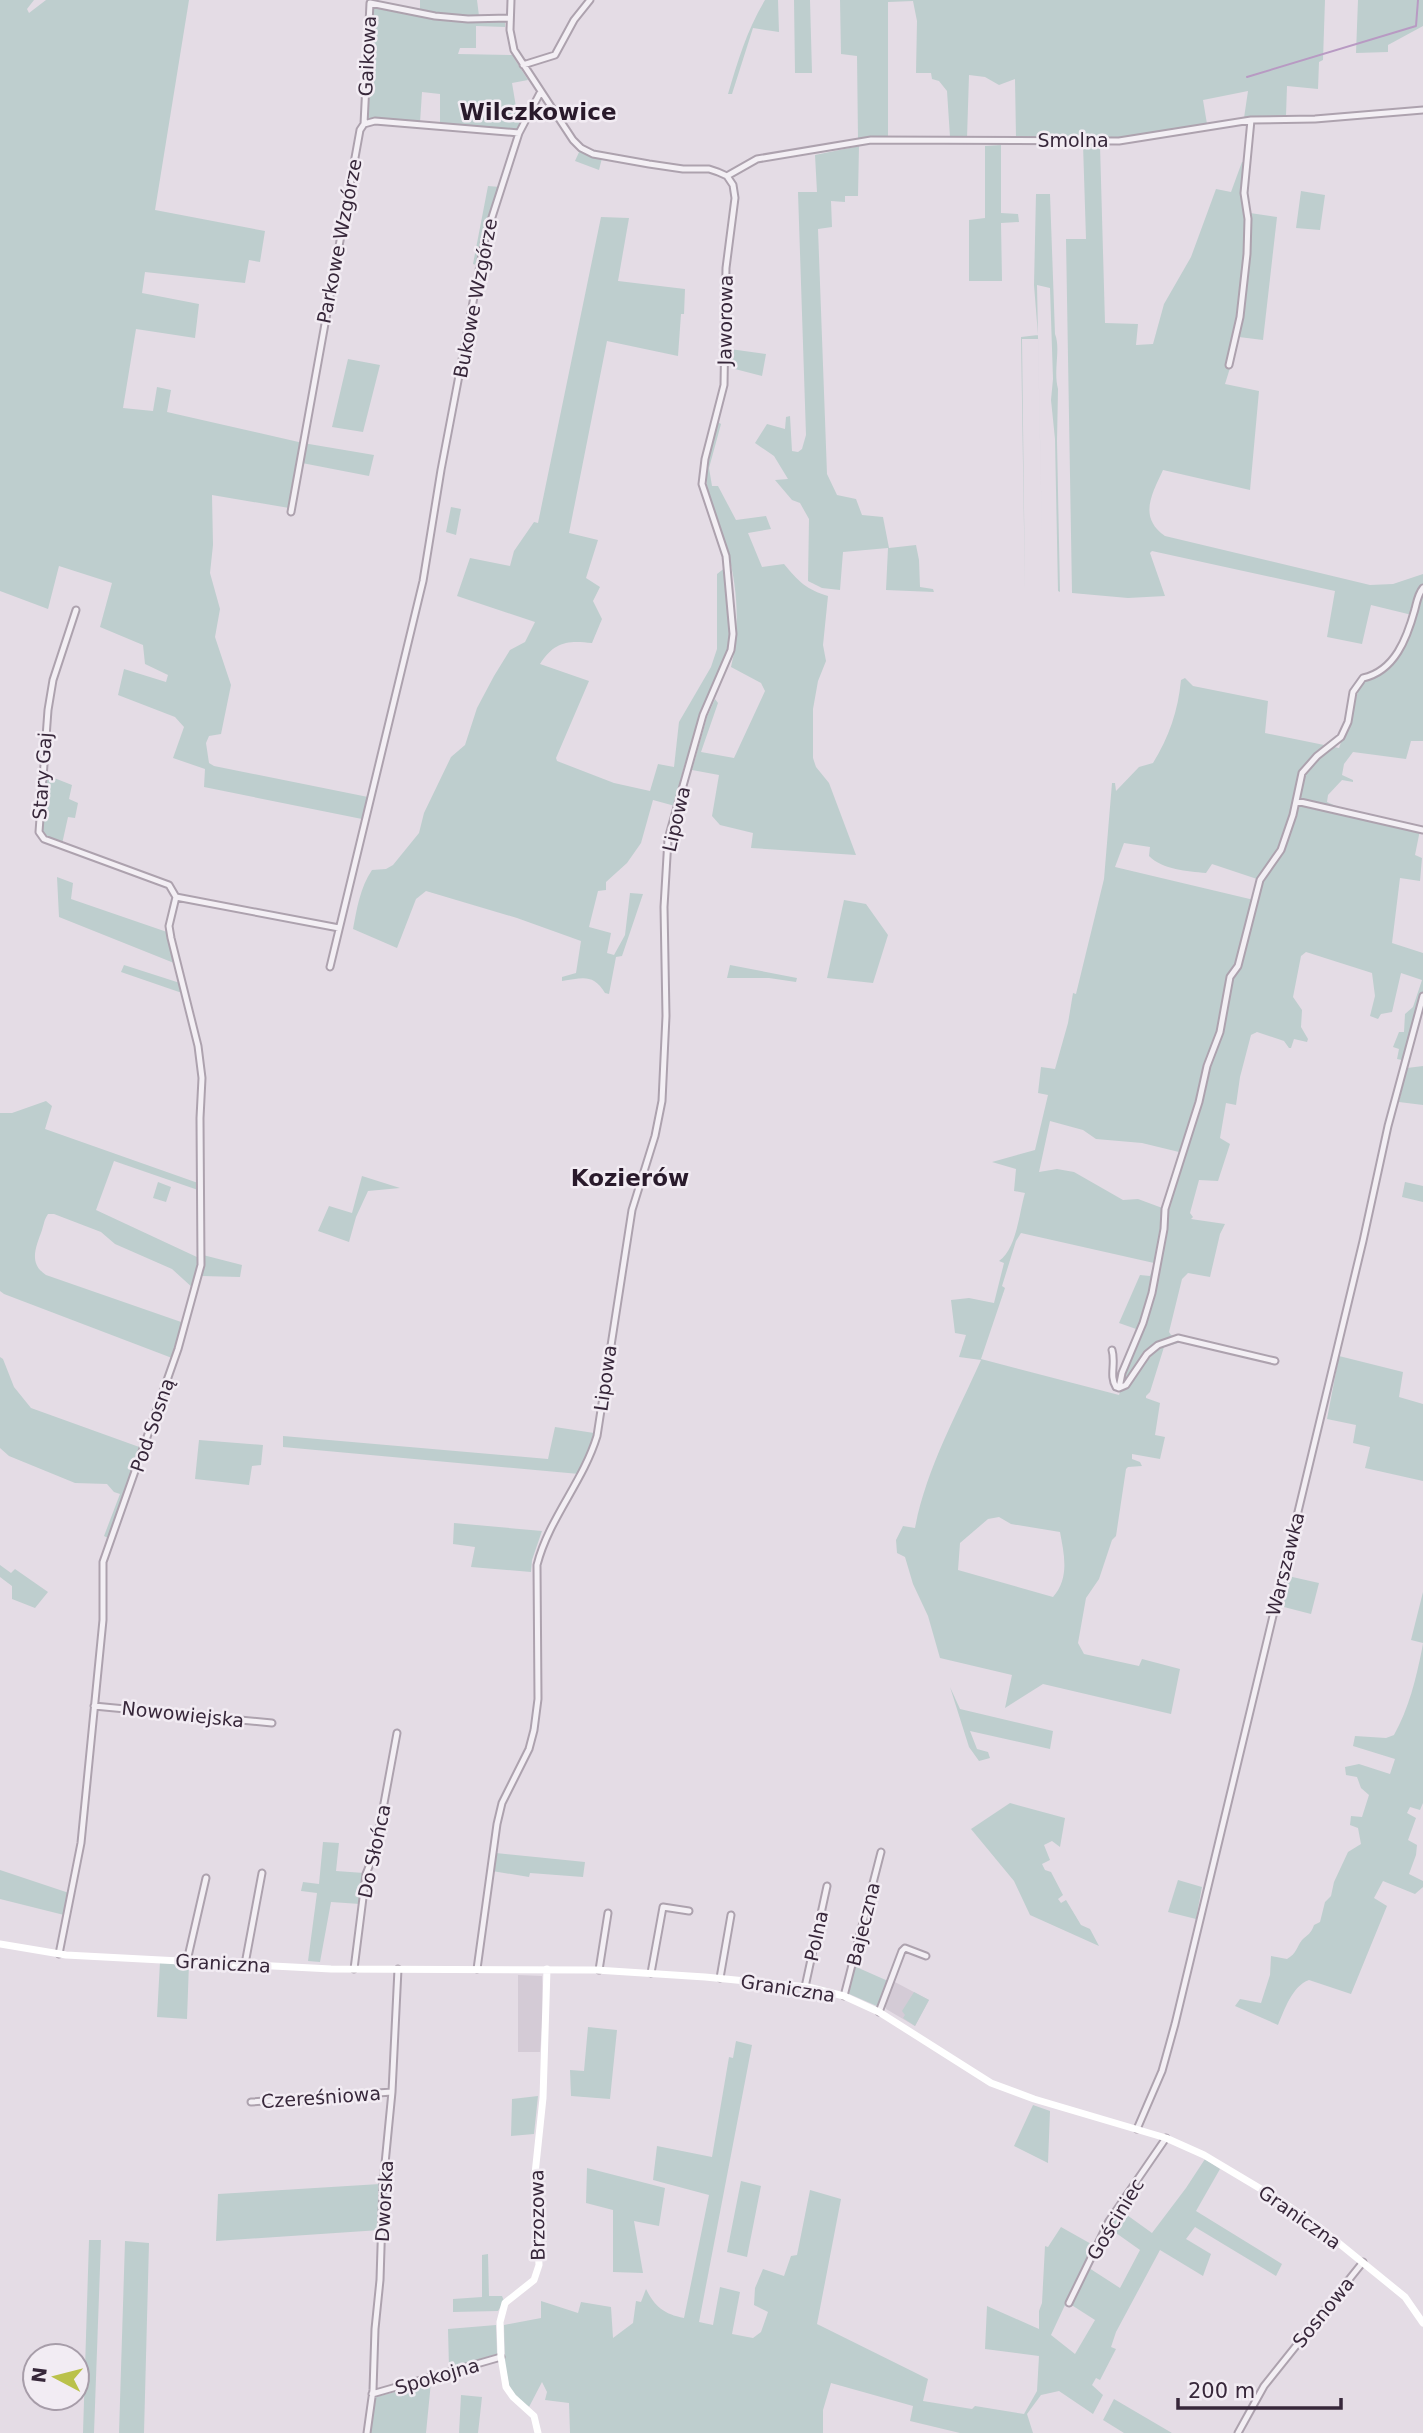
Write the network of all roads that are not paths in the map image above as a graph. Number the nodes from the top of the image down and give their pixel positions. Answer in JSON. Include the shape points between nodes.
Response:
{"nodes":[{"id":1,"x":510,"y":0,"type":"edge"},
{"id":2,"x":590,"y":0,"type":"edge"},
{"id":3,"x":509,"y":18,"type":"junction"},
{"id":4,"x":523,"y":65,"type":"junction"},
{"id":5,"x":540,"y":93,"type":"junction"},
{"id":6,"x":1423,"y":110,"type":"edge"},
{"id":7,"x":1251,"y":120,"type":"junction"},
{"id":8,"x":364,"y":124,"type":"junction"},
{"id":9,"x":519,"y":133,"type":"junction"},
{"id":10,"x":727,"y":176,"type":"junction"},
{"id":11,"x":1229,"y":365,"type":"dead end"},
{"id":12,"x":291,"y":512,"type":"dead end"},
{"id":13,"x":1423,"y":588,"type":"edge"},
{"id":14,"x":76,"y":610,"type":"dead end"},
{"id":15,"x":687,"y":772,"type":"joint"},
{"id":16,"x":1296,"y":801,"type":"junction"},
{"id":17,"x":1423,"y":830,"type":"edge"},
{"id":18,"x":177,"y":897,"type":"junction"},
{"id":19,"x":339,"y":928,"type":"junction"},
{"id":20,"x":330,"y":967,"type":"dead end"},
{"id":21,"x":1423,"y":996,"type":"edge"},
{"id":22,"x":1112,"y":1350,"type":"dead end"},
{"id":23,"x":1275,"y":1361,"type":"dead end"},
{"id":24,"x":1119,"y":1388,"type":"junction"},
{"id":25,"x":94,"y":1706,"type":"junction"},
{"id":26,"x":272,"y":1723,"type":"dead end"},
{"id":27,"x":397,"y":1734,"type":"dead end"},
{"id":28,"x":881,"y":1852,"type":"dead end"},
{"id":29,"x":262,"y":1873,"type":"dead end"},
{"id":30,"x":206,"y":1878,"type":"dead end"},
{"id":31,"x":827,"y":1886,"type":"dead end"},
{"id":32,"x":689,"y":1911,"type":"dead end"},
{"id":33,"x":608,"y":1913,"type":"dead end"},
{"id":34,"x":731,"y":1914,"type":"dead end"},
{"id":35,"x":0,"y":1944,"type":"edge"},
{"id":36,"x":59,"y":1954,"type":"junction"},
{"id":37,"x":926,"y":1956,"type":"dead end"},
{"id":38,"x":187,"y":1961,"type":"junction"},
{"id":39,"x":245,"y":1964,"type":"junction"},
{"id":40,"x":354,"y":1969,"type":"junction"},
{"id":41,"x":398,"y":1969,"type":"junction"},
{"id":42,"x":477,"y":1969,"type":"junction"},
{"id":43,"x":547,"y":1969,"type":"junction"},
{"id":44,"x":599,"y":1970,"type":"junction"},
{"id":45,"x":651,"y":1973,"type":"junction"},
{"id":46,"x":720,"y":1978,"type":"junction"},
{"id":47,"x":805,"y":1987,"type":"junction"},
{"id":48,"x":844,"y":1996,"type":"junction"},
{"id":49,"x":879,"y":2012,"type":"junction"},
{"id":50,"x":392,"y":2092,"type":"junction"},
{"id":51,"x":251,"y":2102,"type":"dead end"},
{"id":52,"x":1137,"y":2129,"type":"junction"},
{"id":53,"x":1166,"y":2138,"type":"junction"},
{"id":54,"x":1363,"y":2262,"type":"junction"},
{"id":55,"x":1069,"y":2303,"type":"dead end"},
{"id":56,"x":1423,"y":2323,"type":"edge"},
{"id":57,"x":501,"y":2357,"type":"junction"},
{"id":58,"x":372,"y":2394,"type":"junction"},
{"id":59,"x":367,"y":2433,"type":"edge"},
{"id":60,"x":538,"y":2433,"type":"edge"},
{"id":61,"x":1238,"y":2433,"type":"edge"}],
"edges":[{"from":1,"to":3,"type":"street"},
{"from":2,"to":4,"type":"street","via":[[555,55]]},
{"from":3,"to":4,"type":"street","via":[[514,50]]},
{"from":3,"to":8,"type":"street","name":"Gaikowa","via":[[435,16],[370,3]]},
{"from":4,"to":5,"type":"street"},
{"from":5,"to":9,"type":"street","name":"Bukowe Wzgórze"},
{"from":5,"to":10,"type":"street","via":[[573,140],[593,154],[709,169]]},
{"from":6,"to":7,"type":"street","name":"Smolna","via":[[1315,120]]},
{"from":7,"to":10,"type":"street","name":"Smolna","via":[[1119,141],[871,140],[757,159]]},
{"from":7,"to":11,"type":"street","via":[[1244,193],[1247,254]]},
{"from":8,"to":9,"type":"street","via":[[375,121]]},
{"from":8,"to":12,"type":"street","name":"Parkowe Wzgórze"},
{"from":9,"to":19,"type":"street","name":"Bukowe Wzgórze","via":[[485,239],[423,581]]},
{"from":10,"to":15,"type":"street","name":"Jaworowa","via":[[735,198],[726,268],[724,386],[702,484],[726,556],[733,634]]},
{"from":13,"to":16,"type":"street","via":[[1392,661],[1376,675],[1363,678],[1353,691],[1341,737],[1302,773]]},
{"from":14,"to":18,"type":"street","name":"Stary Gaj","via":[[48,710],[39,832],[44,839],[169,885]]},
{"from":15,"to":42,"type":"street","name":"Lipowa","via":[[667,851],[662,1101],[632,1210],[597,1436],[537,1565],[534,1730],[502,1803]]},
{"from":16,"to":17,"type":"street"},
{"from":16,"to":24,"type":"street","via":[[1281,850],[1260,880],[1238,967],[1230,977],[1220,1032],[1165,1209],[1152,1293]]},
{"from":18,"to":19,"type":"street"},
{"from":18,"to":25,"type":"street","name":"Pod Sosną","via":[[170,938],[202,1078],[201,1265],[161,1398],[103,1562],[103,1620]]},
{"from":19,"to":20,"type":"street","name":"Bukowe Wzgórze"},
{"from":21,"to":52,"type":"street","name":"Warszawka","via":[[1388,1126],[1175,2024],[1162,2071]]},
{"from":22,"to":24,"type":"street","via":[[1112,1378]]},
{"from":23,"to":24,"type":"street","via":[[1178,1338],[1147,1354]]},
{"from":25,"to":26,"type":"street","name":"Nowowiejska"},
{"from":25,"to":36,"type":"street","name":"Pod Sosną","via":[[81,1843]]},
{"from":27,"to":40,"type":"street","name":"Do Słońca","via":[[375,1852],[366,1874]]},
{"from":28,"to":48,"type":"street","name":"Bajeczna"},
{"from":29,"to":39,"type":"street"},
{"from":30,"to":38,"type":"street"},
{"from":31,"to":47,"type":"street","name":"Polna"},
{"from":32,"to":45,"type":"street","via":[[663,1907]]},
{"from":33,"to":44,"type":"street"},
{"from":34,"to":46,"type":"street"},
{"from":35,"to":36,"type":"street","name":"Graniczna"},
{"from":36,"to":38,"type":"street","name":"Graniczna"},
{"from":37,"to":49,"type":"street","via":[[908,1948],[902,1951]]},
{"from":38,"to":39,"type":"street","name":"Graniczna"},
{"from":39,"to":40,"type":"street","name":"Graniczna"},
{"from":40,"to":41,"type":"street","name":"Graniczna"},
{"from":41,"to":42,"type":"street","name":"Graniczna"},
{"from":41,"to":50,"type":"street","name":"Dworska"},
{"from":42,"to":43,"type":"street","name":"Graniczna"},
{"from":43,"to":44,"type":"street","name":"Graniczna"},
{"from":43,"to":57,"type":"street","name":"Brzozowa","via":[[543,2098],[535,2174],[539,2265],[534,2280],[505,2303],[500,2322]]},
{"from":44,"to":45,"type":"street","name":"Graniczna"},
{"from":45,"to":46,"type":"street","name":"Graniczna"},
{"from":46,"to":47,"type":"street","name":"Graniczna"},
{"from":47,"to":48,"type":"street","name":"Graniczna"},
{"from":48,"to":49,"type":"street","name":"Graniczna"},
{"from":49,"to":52,"type":"street","name":"Graniczna","via":[[991,2083]]},
{"from":50,"to":51,"type":"street","name":"Czereśniowa"},
{"from":50,"to":58,"type":"street","name":"Dworska"},
{"from":52,"to":53,"type":"street","name":"Graniczna"},
{"from":53,"to":54,"type":"street","name":"Graniczna","via":[[1281,2201]]},
{"from":53,"to":55,"type":"street","name":"Gościniec","via":[[1109,2221]]},
{"from":54,"to":56,"type":"street","name":"Graniczna","via":[[1405,2297]]},
{"from":54,"to":61,"type":"street","name":"Sosnowa","via":[[1264,2386]]},
{"from":57,"to":58,"type":"street","name":"Spokojna"},
{"from":57,"to":60,"type":"street","name":"Brzozowa","via":[[506,2387],[534,2416]]},
{"from":58,"to":59,"type":"street","name":"Dworska"}]}
